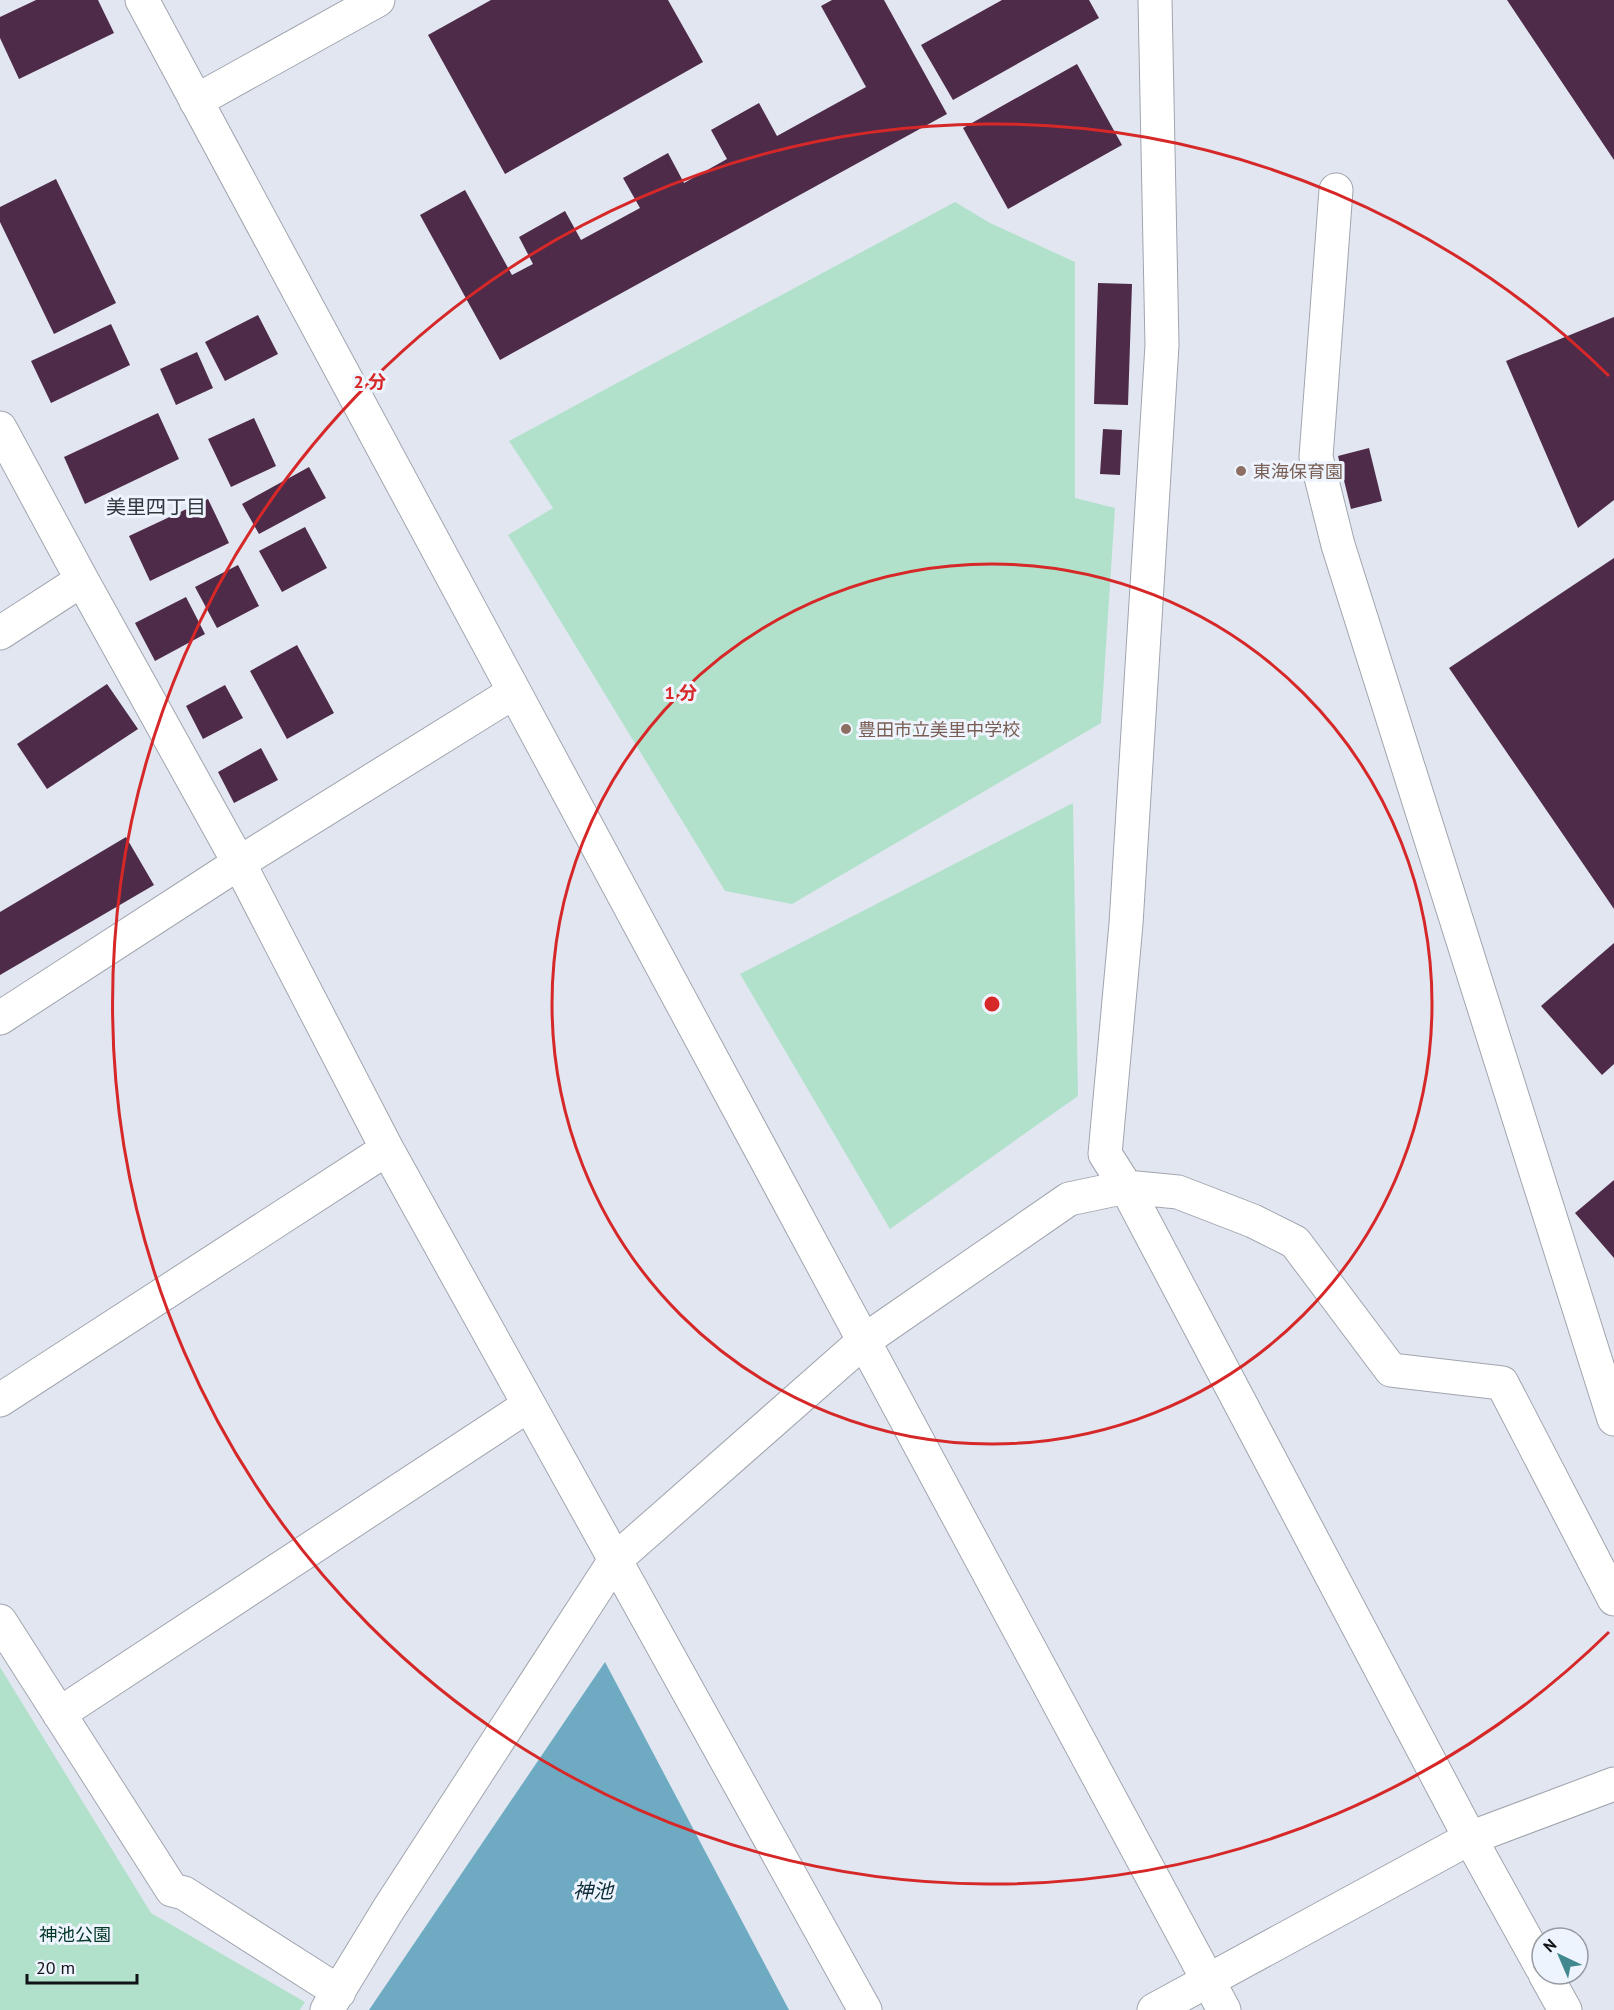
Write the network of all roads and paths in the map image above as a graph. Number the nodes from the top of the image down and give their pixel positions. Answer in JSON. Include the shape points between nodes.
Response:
{"nodes":[{"id":1,"x":142,"y":0,"type":"edge"},
{"id":2,"x":378,"y":0,"type":"edge"},
{"id":3,"x":1155,"y":0,"type":"edge"},
{"id":4,"x":196,"y":101,"type":"junction"},
{"id":5,"x":1336,"y":190,"type":"dead end"},
{"id":6,"x":0,"y":428,"type":"edge"},
{"id":7,"x":82,"y":580,"type":"junction"},
{"id":8,"x":0,"y":633,"type":"edge"},
{"id":9,"x":514,"y":692,"type":"junction"},
{"id":10,"x":239,"y":863,"type":"junction"},
{"id":11,"x":0,"y":1018,"type":"edge"},
{"id":12,"x":387,"y":1149,"type":"junction"},
{"id":13,"x":1126,"y":1187,"type":"junction"},
{"id":14,"x":865,"y":1340,"type":"junction"},
{"id":15,"x":1606,"y":1359,"type":"edge"},
{"id":16,"x":0,"y":1400,"type":"edge"},
{"id":17,"x":529,"y":1405,"type":"junction"},
{"id":18,"x":1614,"y":1419,"type":"edge"},
{"id":19,"x":615,"y":1560,"type":"junction"},
{"id":20,"x":1614,"y":1599,"type":"edge"},
{"id":21,"x":0,"y":1621,"type":"edge"},
{"id":22,"x":59,"y":1714,"type":"junction"},
{"id":23,"x":1614,"y":1784,"type":"edge"},
{"id":24,"x":1470,"y":1838,"type":"junction"},
{"id":25,"x":1530,"y":1946,"type":"edge"},
{"id":26,"x":1208,"y":1981,"type":"junction"},
{"id":27,"x":1552,"y":1986,"type":"edge"},
{"id":28,"x":333,"y":2001,"type":"edge"},
{"id":29,"x":865,"y":2010,"type":"edge"},
{"id":30,"x":1154,"y":2010,"type":"edge"},
{"id":31,"x":1224,"y":2010,"type":"edge"},
{"id":32,"x":1565,"y":2010,"type":"edge"}],
"edges":[{"from":1,"to":4,"type":"street"},
{"from":2,"to":4,"type":"street"},
{"from":3,"to":13,"type":"street","via":[[1162,345],[1126,924],[1106,1154]]},
{"from":4,"to":9,"type":"street"},
{"from":5,"to":15,"type":"street","via":[[1316,457],[1338,545]]},
{"from":6,"to":7,"type":"street"},
{"from":7,"to":8,"type":"street"},
{"from":7,"to":10,"type":"street"},
{"from":9,"to":10,"type":"street"},
{"from":9,"to":14,"type":"street"},
{"from":10,"to":11,"type":"street"},
{"from":10,"to":12,"type":"street"},
{"from":12,"to":16,"type":"street"},
{"from":12,"to":17,"type":"street"},
{"from":13,"to":14,"type":"street","via":[[1069,1198]]},
{"from":13,"to":20,"type":"street","via":[[1178,1192],[1295,1242],[1391,1370],[1502,1383]]},
{"from":13,"to":24,"type":"street"},
{"from":14,"to":19,"type":"street"},
{"from":14,"to":26,"type":"street"},
{"from":15,"to":18,"type":"street"},
{"from":17,"to":19,"type":"street"},
{"from":17,"to":22,"type":"street"},
{"from":19,"to":28,"type":"street"},
{"from":19,"to":29,"type":"street"},
{"from":21,"to":22,"type":"street"},
{"from":22,"to":28,"type":"street","via":[[172,1890],[184,1893]]},
{"from":23,"to":24,"type":"street"},
{"from":24,"to":25,"type":"street"},
{"from":24,"to":26,"type":"street"},
{"from":26,"to":30,"type":"street"},
{"from":26,"to":31,"type":"street"},
{"from":27,"to":32,"type":"street"}]}
